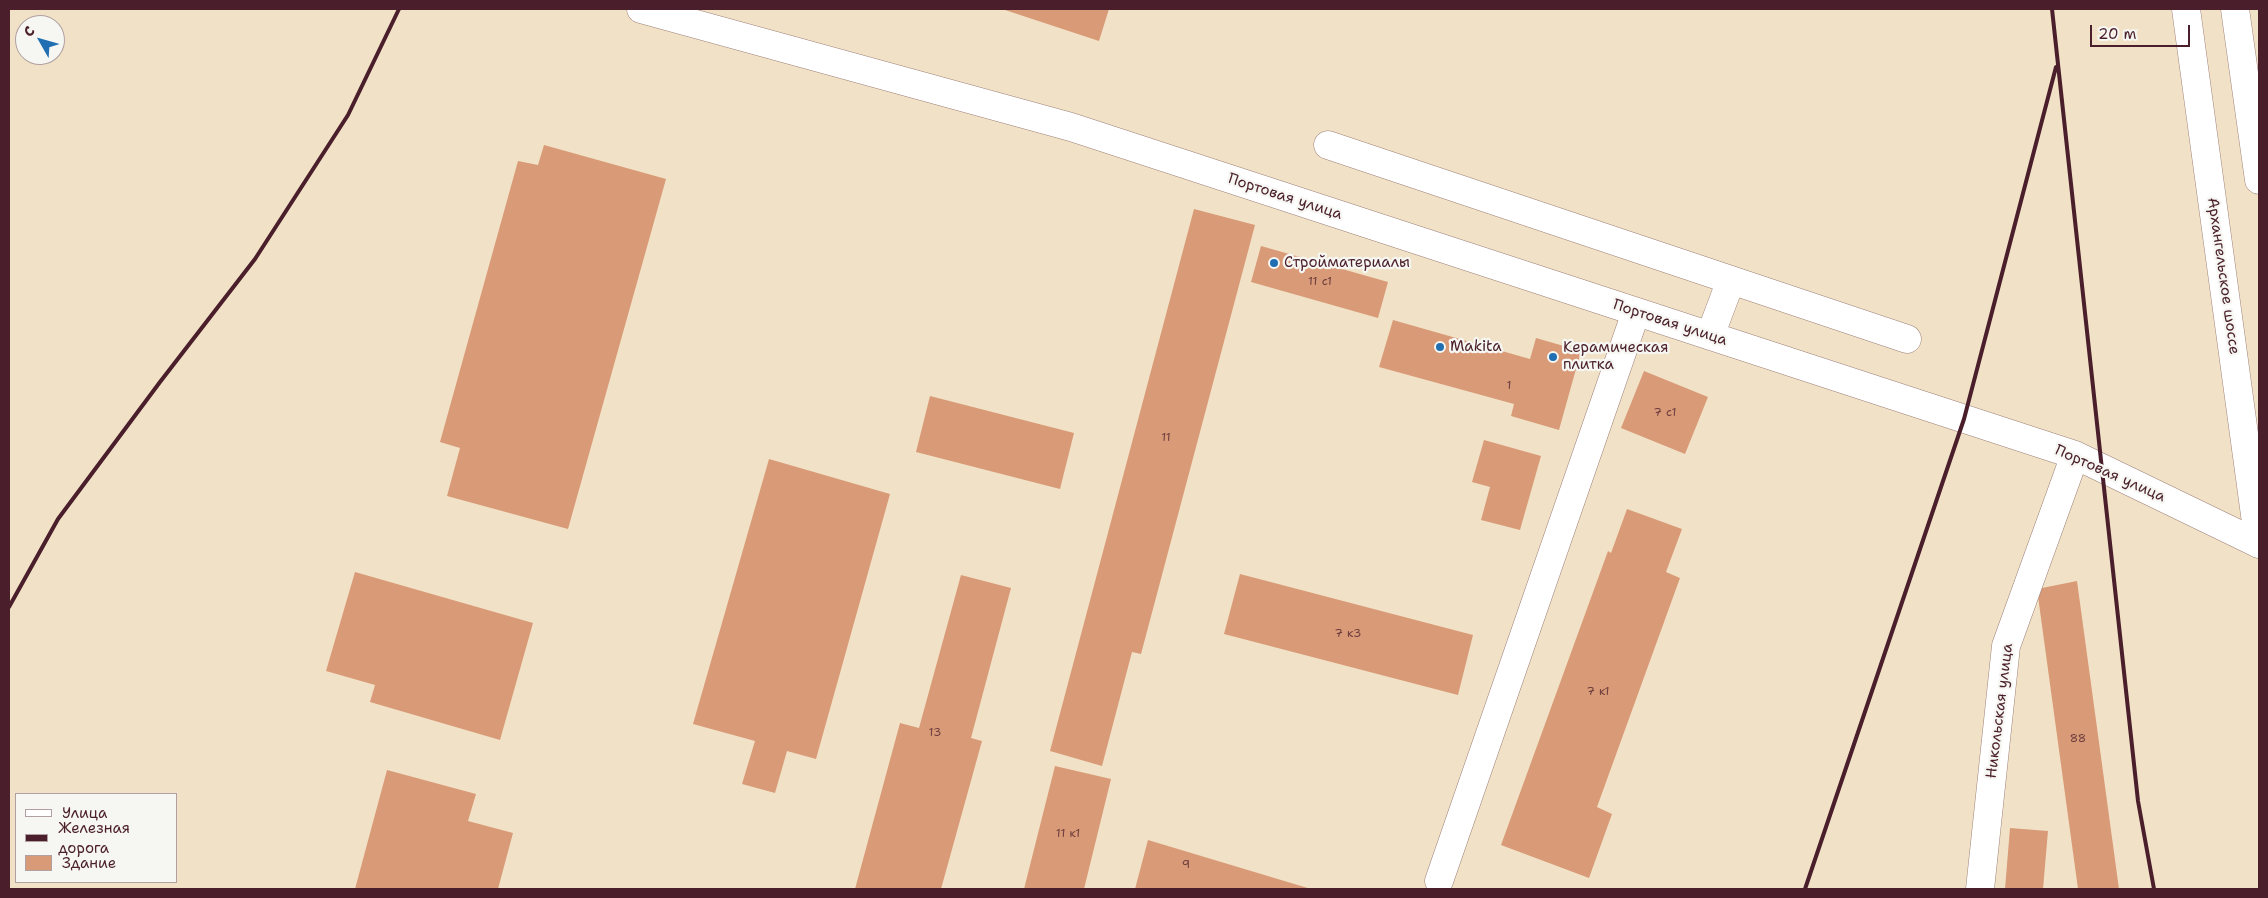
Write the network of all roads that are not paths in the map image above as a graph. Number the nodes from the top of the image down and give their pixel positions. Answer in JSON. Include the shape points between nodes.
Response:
{"nodes":[{"id":1,"x":641,"y":9,"type":"edge"},
{"id":2,"x":2186,"y":9,"type":"edge"},
{"id":3,"x":2235,"y":9,"type":"edge"},
{"id":4,"x":1328,"y":145,"type":"dead end"},
{"id":5,"x":2259,"y":180,"type":"edge"},
{"id":6,"x":1731,"y":280,"type":"junction"},
{"id":7,"x":1636,"y":312,"type":"junction"},
{"id":8,"x":1710,"y":336,"type":"junction"},
{"id":9,"x":1907,"y":339,"type":"dead end"},
{"id":10,"x":2075,"y":455,"type":"junction"},
{"id":11,"x":2259,"y":544,"type":"edge"},
{"id":12,"x":1439,"y":881,"type":"dead end"},
{"id":13,"x":1980,"y":889,"type":"edge"}],
"edges":[{"from":1,"to":7,"type":"street","name":"Портовая улица","via":[[1071,127]]},
{"from":2,"to":11,"type":"street","name":"Архангельское шоссе"},
{"from":3,"to":5,"type":"street"},
{"from":4,"to":6,"type":"street"},
{"from":6,"to":8,"type":"street"},
{"from":6,"to":9,"type":"street"},
{"from":7,"to":8,"type":"street","name":"Портовая улица"},
{"from":7,"to":12,"type":"street"},
{"from":8,"to":10,"type":"street","name":"Портовая улица"},
{"from":10,"to":11,"type":"street","name":"Портовая улица"},
{"from":10,"to":13,"type":"street","name":"Никольская улица","via":[[2006,646]]}]}
